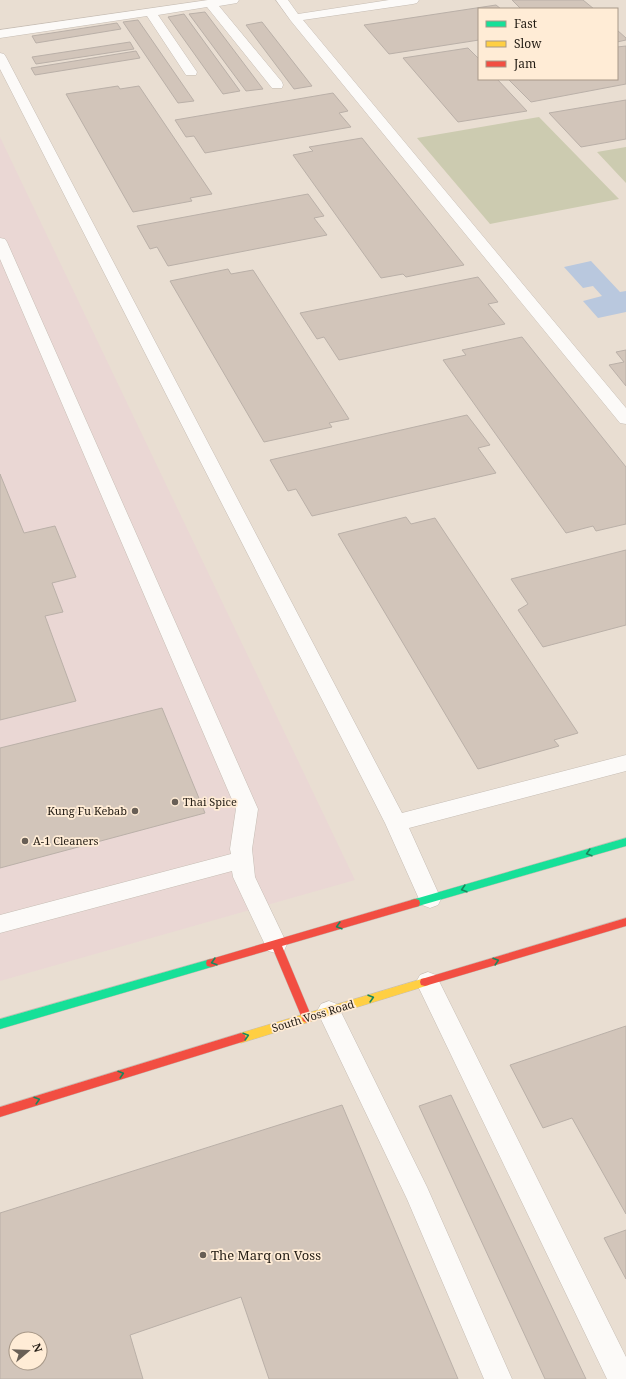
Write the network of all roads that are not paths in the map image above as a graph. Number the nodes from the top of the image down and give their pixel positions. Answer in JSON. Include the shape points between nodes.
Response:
{"nodes":[{"id":1,"x":232,"y":0,"type":"edge"},
{"id":2,"x":282,"y":0,"type":"edge"},
{"id":3,"x":413,"y":0,"type":"edge"},
{"id":4,"x":210,"y":3,"type":"junction"},
{"id":5,"x":150,"y":12,"type":"junction"},
{"id":6,"x":296,"y":18,"type":"junction"},
{"id":7,"x":0,"y":34,"type":"edge"},
{"id":8,"x":0,"y":57,"type":"edge"},
{"id":9,"x":191,"y":72,"type":"dead end"},
{"id":10,"x":277,"y":85,"type":"dead end"},
{"id":11,"x":0,"y":242,"type":"edge"},
{"id":12,"x":626,"y":419,"type":"edge"},
{"id":13,"x":626,"y":763,"type":"edge"},
{"id":14,"x":396,"y":824,"type":"junction"},
{"id":15,"x":626,"y":842,"type":"edge"},
{"id":16,"x":242,"y":860,"type":"junction"},
{"id":17,"x":430,"y":899,"type":"junction"},
{"id":18,"x":626,"y":922,"type":"edge"},
{"id":19,"x":0,"y":924,"type":"edge"},
{"id":20,"x":276,"y":944,"type":"junction"},
{"id":21,"x":428,"y":982,"type":"junction"},
{"id":22,"x":318,"y":1014,"type":"junction"},
{"id":23,"x":0,"y":1024,"type":"edge"},
{"id":24,"x":0,"y":1112,"type":"edge"},
{"id":25,"x":498,"y":1379,"type":"edge"},
{"id":26,"x":622,"y":1379,"type":"edge"}],
"edges":[{"from":1,"to":4,"type":"lane"},
{"from":2,"to":6,"type":"lane"},
{"from":3,"to":6,"type":"lane"},
{"from":4,"to":5,"type":"lane"},
{"from":4,"to":10,"type":"lane"},
{"from":5,"to":7,"type":"lane"},
{"from":5,"to":9,"type":"lane"},
{"from":6,"to":12,"type":"lane"},
{"from":8,"to":14,"type":"lane"},
{"from":11,"to":16,"type":"lane","via":[[247,810],[241,849]]},
{"from":13,"to":14,"type":"lane"},
{"from":14,"to":17,"type":"lane"},
{"from":15,"to":17,"type":"main road","one_way":true},
{"from":16,"to":19,"type":"lane"},
{"from":16,"to":20,"type":"lane","via":[[244,877]]},
{"from":17,"to":20,"type":"main road","one_way":true},
{"from":21,"to":18,"type":"main road","name":"South Voss Road","one_way":true},
{"from":20,"to":22,"type":"main road"},
{"from":20,"to":23,"type":"main road","one_way":true},
{"from":22,"to":21,"type":"main road","name":"South Voss Road","one_way":true},
{"from":21,"to":26,"type":"lane"},
{"from":24,"to":22,"type":"main road","name":"South Voss Road","one_way":true},
{"from":22,"to":25,"type":"lane","via":[[418,1195]]}]}
